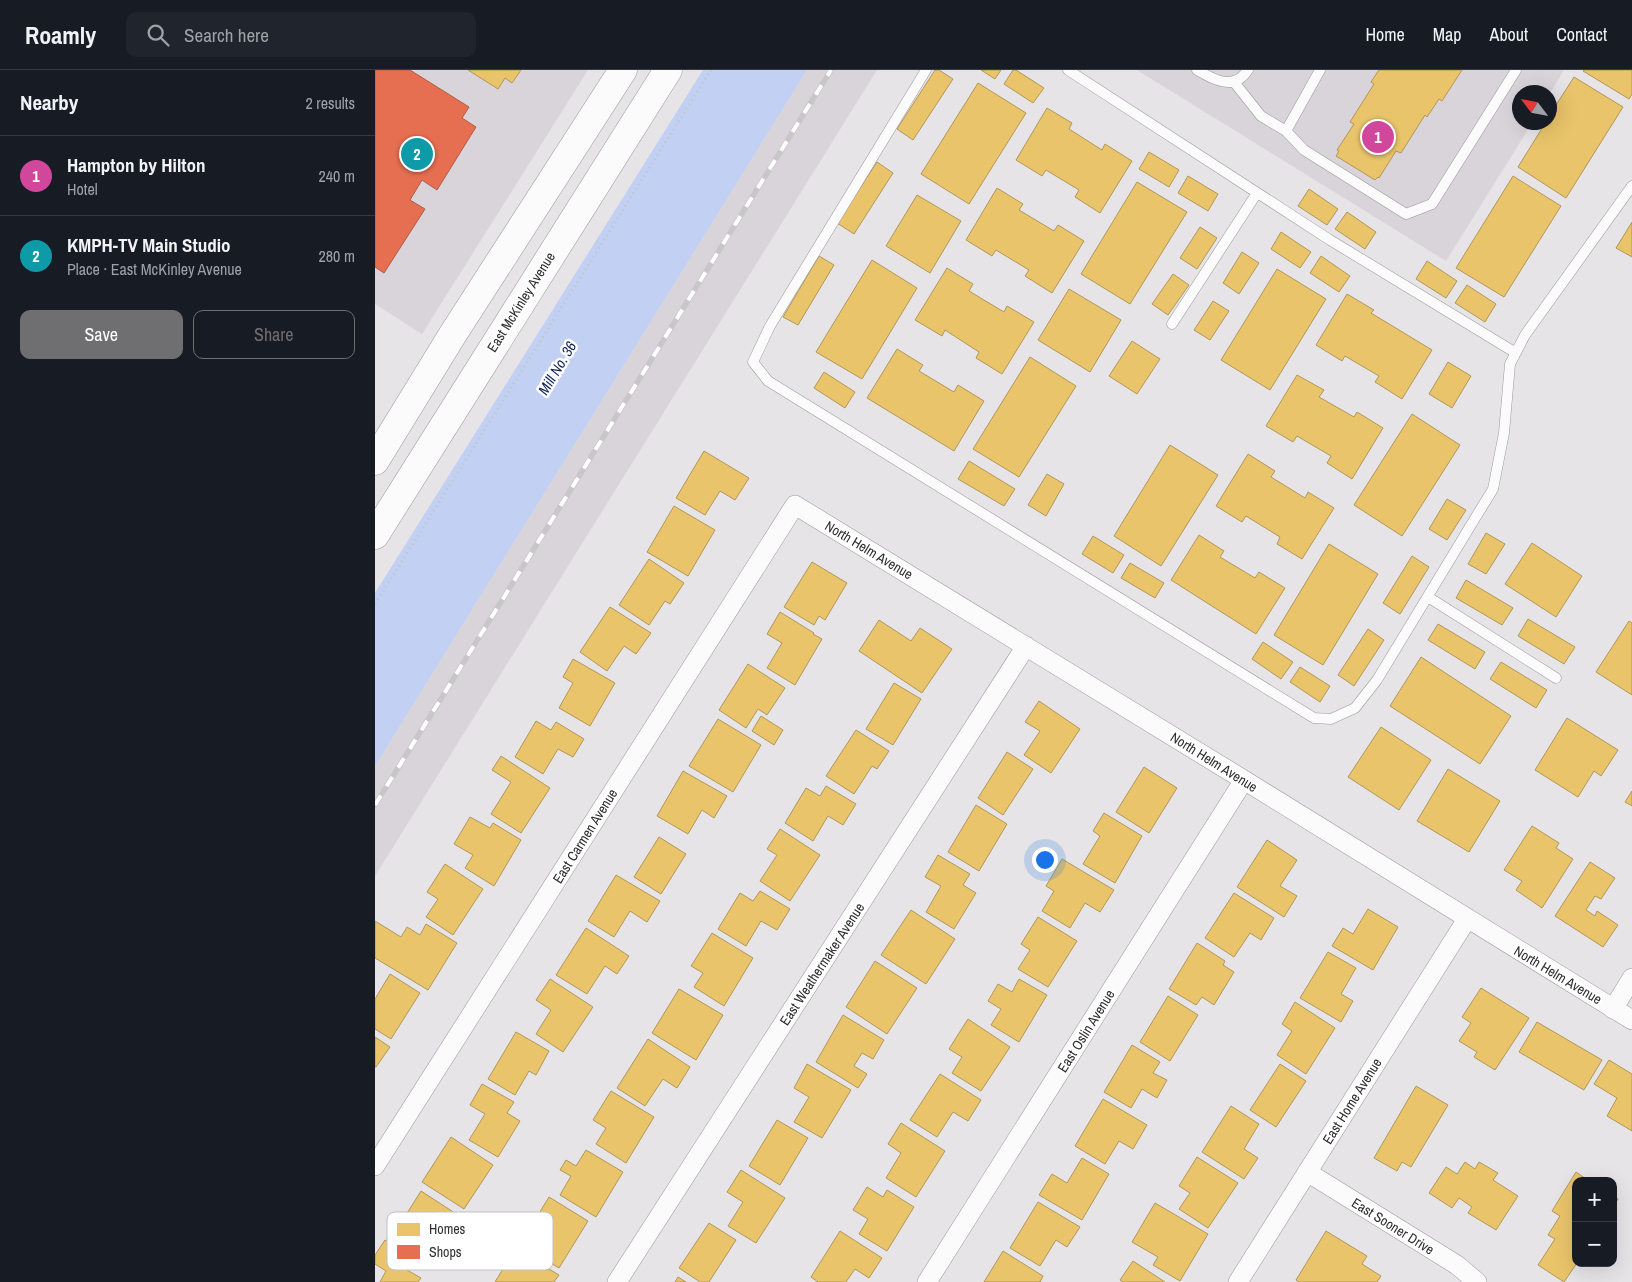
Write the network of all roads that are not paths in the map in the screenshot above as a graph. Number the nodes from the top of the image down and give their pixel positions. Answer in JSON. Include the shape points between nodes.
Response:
{"nodes":[{"id":1,"x":623,"y":70,"type":"edge"},
{"id":2,"x":667,"y":70,"type":"edge"},
{"id":3,"x":926,"y":70,"type":"edge"},
{"id":4,"x":1068,"y":70,"type":"edge"},
{"id":5,"x":1197,"y":70,"type":"edge"},
{"id":6,"x":1248,"y":70,"type":"edge"},
{"id":7,"x":1320,"y":70,"type":"edge"},
{"id":8,"x":1516,"y":70,"type":"edge"},
{"id":9,"x":1234,"y":82,"type":"junction"},
{"id":10,"x":1285,"y":131,"type":"junction"},
{"id":11,"x":1632,"y":186,"type":"edge"},
{"id":12,"x":1257,"y":193,"type":"junction"},
{"id":13,"x":1172,"y":324,"type":"dead end"},
{"id":14,"x":1516,"y":353,"type":"junction"},
{"id":15,"x":375,"y":461,"type":"edge"},
{"id":16,"x":795,"y":505,"type":"joint"},
{"id":17,"x":375,"y":535,"type":"edge"},
{"id":18,"x":1428,"y":597,"type":"junction"},
{"id":19,"x":1026,"y":646,"type":"junction"},
{"id":20,"x":1556,"y":678,"type":"dead end"},
{"id":21,"x":1244,"y":780,"type":"junction"},
{"id":22,"x":1467,"y":919,"type":"junction"},
{"id":23,"x":1632,"y":978,"type":"edge"},
{"id":24,"x":1613,"y":1008,"type":"junction"},
{"id":25,"x":1632,"y":1020,"type":"edge"},
{"id":26,"x":375,"y":1166,"type":"edge"},
{"id":27,"x":1307,"y":1172,"type":"junction"},
{"id":28,"x":617,"y":1282,"type":"edge"},
{"id":29,"x":927,"y":1282,"type":"edge"},
{"id":30,"x":1238,"y":1282,"type":"edge"},
{"id":31,"x":1477,"y":1282,"type":"edge"}],
"edges":[{"from":1,"to":15,"type":"main road"},
{"from":2,"to":17,"type":"main road","name":"East McKinley Avenue"},
{"from":3,"to":18,"type":"lane","via":[[770,326],[753,362],[768,381],[1314,718],[1331,719],[1355,708],[1377,680]]},
{"from":4,"to":12,"type":"lane"},
{"from":5,"to":9,"type":"lane","via":[[1214,81]]},
{"from":6,"to":9,"type":"lane"},
{"from":7,"to":10,"type":"lane"},
{"from":8,"to":10,"type":"lane","via":[[1432,204],[1406,214],[1304,150]]},
{"from":9,"to":10,"type":"lane","via":[[1261,116]]},
{"from":11,"to":14,"type":"lane","via":[[1525,335]]},
{"from":12,"to":13,"type":"lane"},
{"from":12,"to":14,"type":"lane"},
{"from":14,"to":18,"type":"lane","via":[[1510,364],[1504,433],[1493,489]]},
{"from":16,"to":19,"type":"street","name":"North Helm Avenue"},
{"from":16,"to":26,"type":"street","name":"East Carmen Avenue"},
{"from":18,"to":20,"type":"lane"},
{"from":19,"to":21,"type":"street","name":"North Helm Avenue"},
{"from":19,"to":28,"type":"street","name":"East Weathermaker Avenue"},
{"from":21,"to":22,"type":"street","name":"North Helm Avenue"},
{"from":21,"to":29,"type":"street","name":"East Oslin Avenue"},
{"from":22,"to":24,"type":"street","name":"North Helm Avenue"},
{"from":22,"to":27,"type":"street","name":"East Home Avenue"},
{"from":23,"to":24,"type":"street"},
{"from":24,"to":25,"type":"street","name":"North Helm Avenue"},
{"from":27,"to":30,"type":"street","name":"East Home Avenue"},
{"from":27,"to":31,"type":"street","name":"East Sooner Drive","via":[[1457,1265]]}]}
